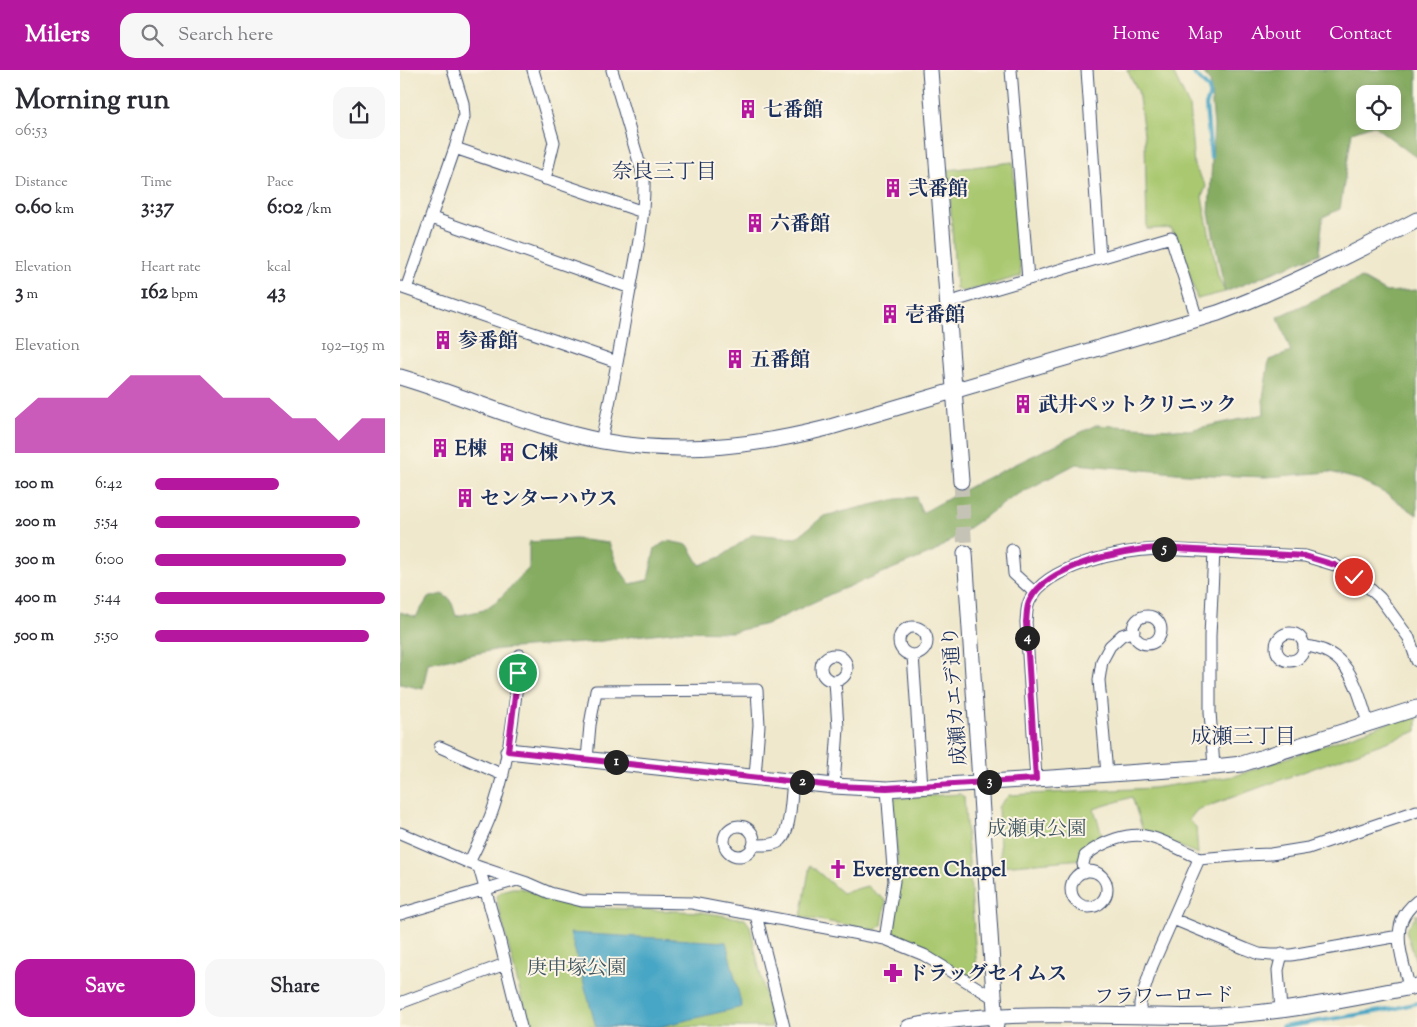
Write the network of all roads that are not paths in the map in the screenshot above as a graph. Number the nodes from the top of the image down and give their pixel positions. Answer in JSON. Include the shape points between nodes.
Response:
{"nodes":[{"id":1,"x":453,"y":70,"type":"edge"},
{"id":2,"x":533,"y":70,"type":"edge"},
{"id":3,"x":612,"y":70,"type":"edge"},
{"id":4,"x":930,"y":70,"type":"edge"},
{"id":5,"x":1012,"y":70,"type":"edge"},
{"id":6,"x":1087,"y":70,"type":"edge"},
{"id":7,"x":455,"y":148,"type":"junction"},
{"id":8,"x":545,"y":178,"type":"junction"},
{"id":9,"x":643,"y":212,"type":"junction"},
{"id":10,"x":432,"y":218,"type":"junction"},
{"id":11,"x":1417,"y":220,"type":"edge"},
{"id":12,"x":1100,"y":258,"type":"junction"},
{"id":13,"x":1028,"y":279,"type":"junction"},
{"id":14,"x":403,"y":288,"type":"edge"},
{"id":15,"x":630,"y":288,"type":"junction"},
{"id":16,"x":947,"y":303,"type":"junction"},
{"id":17,"x":1197,"y":319,"type":"junction"},
{"id":18,"x":617,"y":362,"type":"junction"},
{"id":19,"x":400,"y":377,"type":"edge"},
{"id":20,"x":954,"y":390,"type":"junction"},
{"id":21,"x":601,"y":441,"type":"junction"},
{"id":22,"x":961,"y":481,"type":"tunnel mouth"},
{"id":23,"x":1012,"y":550,"type":"dead end"},
{"id":24,"x":1214,"y":551,"type":"junction"},
{"id":25,"x":965,"y":553,"type":"tunnel mouth"},
{"id":26,"x":1034,"y":593,"type":"junction"},
{"id":27,"x":1134,"y":631,"type":"dead end"},
{"id":28,"x":1305,"y":646,"type":"dead end"},
{"id":29,"x":913,"y":655,"type":"dead end"},
{"id":30,"x":520,"y":656,"type":"dead end"},
{"id":31,"x":1417,"y":661,"type":"edge"},
{"id":32,"x":835,"y":681,"type":"dead end"},
{"id":33,"x":1417,"y":708,"type":"edge"},
{"id":34,"x":1368,"y":723,"type":"junction"},
{"id":35,"x":440,"y":747,"type":"dead end"},
{"id":36,"x":508,"y":751,"type":"junction"},
{"id":37,"x":587,"y":759,"type":"junction"},
{"id":38,"x":1214,"y":767,"type":"junction"},
{"id":39,"x":1107,"y":774,"type":"junction"},
{"id":40,"x":502,"y":775,"type":"junction"},
{"id":41,"x":755,"y":777,"type":"junction"},
{"id":42,"x":1036,"y":779,"type":"junction"},
{"id":43,"x":792,"y":781,"type":"junction"},
{"id":44,"x":980,"y":783,"type":"junction"},
{"id":45,"x":834,"y":786,"type":"junction"},
{"id":46,"x":922,"y":787,"type":"junction"},
{"id":47,"x":887,"y":788,"type":"junction"},
{"id":48,"x":1417,"y":811,"type":"edge"},
{"id":49,"x":400,"y":834,"type":"edge"},
{"id":50,"x":754,"y":845,"type":"dead end"},
{"id":51,"x":1199,"y":859,"type":"junction"},
{"id":52,"x":474,"y":865,"type":"junction"},
{"id":53,"x":1085,"y":872,"type":"dead end"},
{"id":54,"x":517,"y":880,"type":"junction"},
{"id":55,"x":485,"y":889,"type":"junction"},
{"id":56,"x":1417,"y":901,"type":"edge"},
{"id":57,"x":400,"y":914,"type":"edge"},
{"id":58,"x":756,"y":915,"type":"junction"},
{"id":59,"x":1173,"y":919,"type":"junction"},
{"id":60,"x":1399,"y":936,"type":"junction"},
{"id":61,"x":885,"y":939,"type":"junction"},
{"id":62,"x":1282,"y":954,"type":"junction"},
{"id":63,"x":505,"y":964,"type":"junction"},
{"id":64,"x":1413,"y":987,"type":"edge"},
{"id":65,"x":994,"y":998,"type":"junction"},
{"id":66,"x":400,"y":1003,"type":"edge"},
{"id":67,"x":1282,"y":1010,"type":"junction"},
{"id":68,"x":1140,"y":1016,"type":"junction"},
{"id":69,"x":1216,"y":1021,"type":"edge"},
{"id":70,"x":995,"y":1022,"type":"edge"},
{"id":71,"x":521,"y":1027,"type":"edge"},
{"id":72,"x":784,"y":1027,"type":"edge"},
{"id":73,"x":909,"y":1027,"type":"edge"}],
"edges":[{"from":1,"to":7,"type":"street","via":[[464,117]]},
{"from":2,"to":8,"type":"street","via":[[554,142]]},
{"from":3,"to":9,"type":"street","via":[[644,179]]},
{"from":4,"to":16,"type":"street"},
{"from":5,"to":13,"type":"street"},
{"from":6,"to":12,"type":"street"},
{"from":7,"to":8,"type":"street"},
{"from":7,"to":10,"type":"street"},
{"from":8,"to":9,"type":"street"},
{"from":9,"to":15,"type":"street"},
{"from":10,"to":14,"type":"street"},
{"from":10,"to":15,"type":"street"},
{"from":11,"to":17,"type":"street","via":[[1253,300]]},
{"from":12,"to":13,"type":"street"},
{"from":12,"to":17,"type":"street","via":[[1171,237]]},
{"from":13,"to":16,"type":"street"},
{"from":14,"to":18,"type":"street"},
{"from":15,"to":18,"type":"street"},
{"from":16,"to":20,"type":"street"},
{"from":17,"to":20,"type":"street"},
{"from":18,"to":21,"type":"street"},
{"from":19,"to":21,"type":"street"},
{"from":20,"to":21,"type":"street","via":[[827,428],[767,442],[674,449]]},
{"from":20,"to":22,"type":"street"},
{"from":23,"to":26,"type":"street","via":[[1014,574]]},
{"from":24,"to":26,"type":"street","via":[[1159,548],[1118,553],[1066,570]]},
{"from":24,"to":31,"type":"street","via":[[1305,556],[1335,565],[1380,598],[1410,638]]},
{"from":24,"to":38,"type":"street","via":[[1210,712]]},
{"from":25,"to":44,"type":"street","name":"成瀬カエデ通り"},
{"from":26,"to":42,"type":"street","via":[[1027,606],[1026,622]]},
{"from":27,"to":39,"type":"street","via":[[1122,635],[1110,646],[1102,661],[1099,680]]},
{"from":28,"to":34,"type":"street","via":[[1330,653],[1345,666],[1359,693]]},
{"from":29,"to":46,"type":"street"},
{"from":30,"to":36,"type":"street"},
{"from":32,"to":45,"type":"street","via":[[838,728]]},
{"from":33,"to":34,"type":"street"},
{"from":34,"to":38,"type":"street","via":[[1257,760]]},
{"from":35,"to":40,"type":"street"},
{"from":36,"to":37,"type":"street"},
{"from":36,"to":40,"type":"street"},
{"from":37,"to":41,"type":"street"},
{"from":37,"to":41,"type":"street","via":[[596,691],[757,690],[759,725]]},
{"from":38,"to":39,"type":"street"},
{"from":39,"to":42,"type":"street"},
{"from":40,"to":52,"type":"street"},
{"from":41,"to":43,"type":"street"},
{"from":42,"to":44,"type":"street"},
{"from":43,"to":45,"type":"street"},
{"from":43,"to":50,"type":"street","via":[[787,830],[781,840]]},
{"from":44,"to":46,"type":"street"},
{"from":44,"to":65,"type":"street","name":"成瀬カエデ通り"},
{"from":45,"to":47,"type":"street"},
{"from":46,"to":47,"type":"street"},
{"from":47,"to":61,"type":"street","via":[[894,881]]},
{"from":48,"to":51,"type":"street","via":[[1308,848]]},
{"from":49,"to":52,"type":"street"},
{"from":51,"to":53,"type":"street","via":[[1149,836],[1126,836],[1105,843],[1085,856]]},
{"from":51,"to":59,"type":"street"},
{"from":52,"to":54,"type":"street"},
{"from":52,"to":55,"type":"street"},
{"from":54,"to":55,"type":"street"},
{"from":54,"to":58,"type":"street","via":[[582,901],[692,903]]},
{"from":55,"to":57,"type":"street"},
{"from":55,"to":63,"type":"street"},
{"from":56,"to":60,"type":"street","via":[[1402,919]]},
{"from":58,"to":61,"type":"street"},
{"from":58,"to":72,"type":"street"},
{"from":59,"to":62,"type":"street","via":[[1259,954]]},
{"from":59,"to":68,"type":"street","via":[[1152,966],[1140,1003]]},
{"from":60,"to":62,"type":"street"},
{"from":60,"to":64,"type":"street"},
{"from":61,"to":65,"type":"street","via":[[924,955]]},
{"from":62,"to":67,"type":"street","via":[[1278,970]]},
{"from":63,"to":66,"type":"street"},
{"from":63,"to":71,"type":"street"},
{"from":64,"to":67,"type":"street","name":"フラワーロード"},
{"from":65,"to":70,"type":"street","name":"成瀬カエデ通り"},
{"from":67,"to":69,"type":"street","name":"フラワーロード"},
{"from":68,"to":69,"type":"street","name":"フラワーロード"},
{"from":68,"to":70,"type":"street","name":"フラワーロード"},
{"from":70,"to":73,"type":"street","name":"フラワーロード"}]}
